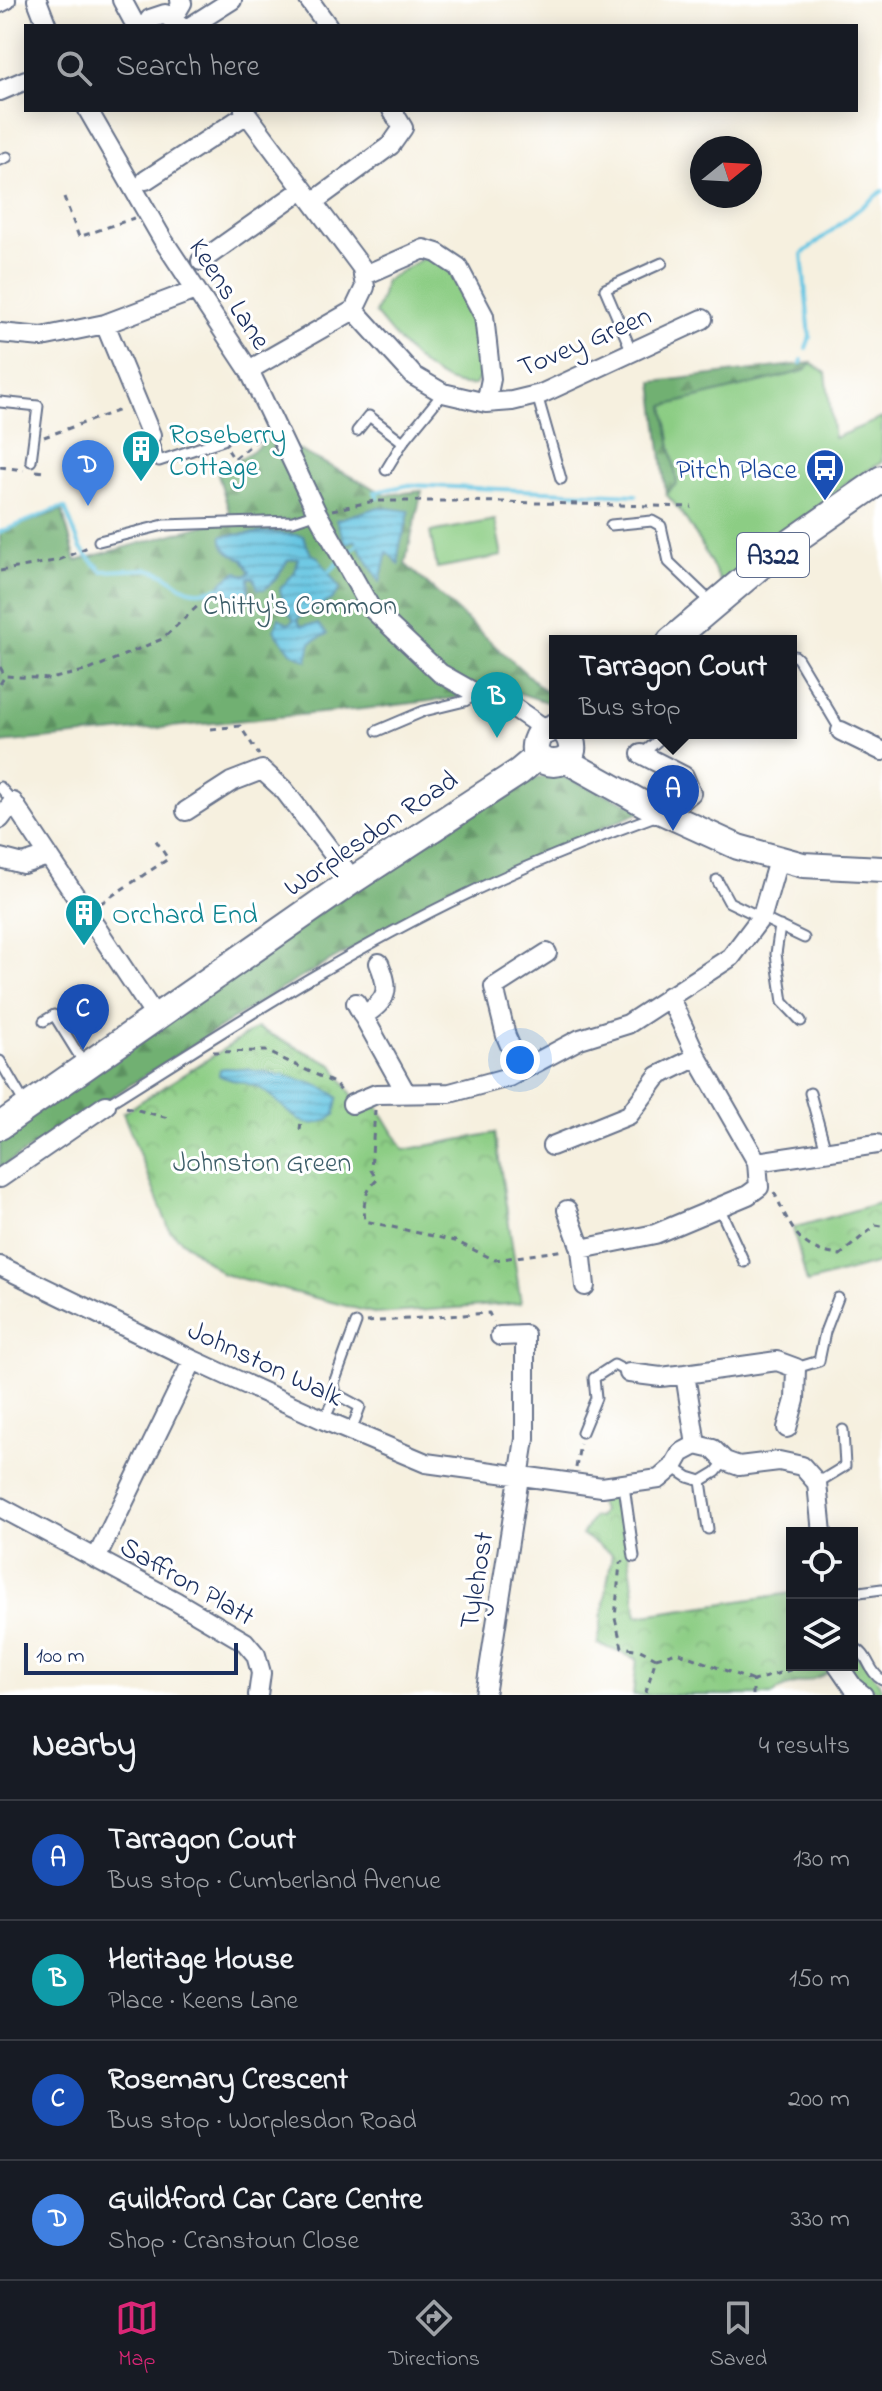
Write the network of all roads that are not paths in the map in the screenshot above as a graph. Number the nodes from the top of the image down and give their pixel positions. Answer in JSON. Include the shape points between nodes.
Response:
{"nodes":[{"id":1,"x":6,"y":0,"type":"edge"},
{"id":2,"x":37,"y":0,"type":"edge"},
{"id":3,"x":122,"y":0,"type":"edge"},
{"id":4,"x":180,"y":0,"type":"edge"},
{"id":5,"x":232,"y":0,"type":"edge"},
{"id":6,"x":309,"y":0,"type":"edge"},
{"id":7,"x":0,"y":3,"type":"edge"},
{"id":8,"x":176,"y":23,"type":"edge"},
{"id":9,"x":46,"y":24,"type":"edge"},
{"id":10,"x":135,"y":24,"type":"edge"},
{"id":11,"x":147,"y":24,"type":"edge"},
{"id":12,"x":194,"y":24,"type":"edge"},
{"id":13,"x":327,"y":24,"type":"edge"},
{"id":14,"x":24,"y":81,"type":"edge"},
{"id":15,"x":0,"y":91,"type":"edge"},
{"id":16,"x":89,"y":112,"type":"edge"},
{"id":17,"x":246,"y":112,"type":"edge"},
{"id":18,"x":393,"y":112,"type":"edge"},
{"id":19,"x":146,"y":180,"type":"dead end"},
{"id":20,"x":308,"y":196,"type":"junction"},
{"id":21,"x":201,"y":261,"type":"dead end"},
{"id":22,"x":662,"y":263,"type":"dead end"},
{"id":23,"x":363,"y":276,"type":"junction"},
{"id":24,"x":195,"y":290,"type":"junction"},
{"id":25,"x":354,"y":310,"type":"junction"},
{"id":26,"x":703,"y":319,"type":"dead end"},
{"id":27,"x":105,"y":324,"type":"junction"},
{"id":28,"x":0,"y":333,"type":"edge"},
{"id":29,"x":632,"y":352,"type":"junction"},
{"id":30,"x":249,"y":370,"type":"junction"},
{"id":31,"x":443,"y":393,"type":"junction"},
{"id":32,"x":537,"y":395,"type":"junction"},
{"id":33,"x":0,"y":402,"type":"edge"},
{"id":34,"x":486,"y":403,"type":"junction"},
{"id":35,"x":357,"y":431,"type":"dead end"},
{"id":36,"x":151,"y":435,"type":"joint"},
{"id":37,"x":223,"y":440,"type":"road end"},
{"id":38,"x":403,"y":442,"type":"junction"},
{"id":39,"x":31,"y":461,"type":"dead end"},
{"id":40,"x":386,"y":470,"type":"dead end"},
{"id":41,"x":561,"y":479,"type":"dead end"},
{"id":42,"x":882,"y":479,"type":"edge"},
{"id":43,"x":317,"y":513,"type":"junction"},
{"id":44,"x":611,"y":525,"type":"dead end"},
{"id":45,"x":99,"y":541,"type":"dead end"},
{"id":46,"x":713,"y":604,"type":"junction"},
{"id":47,"x":678,"y":635,"type":"edge"},
{"id":48,"x":797,"y":659,"type":"edge"},
{"id":49,"x":477,"y":694,"type":"junction"},
{"id":50,"x":549,"y":726,"type":"edge"},
{"id":51,"x":377,"y":731,"type":"dead end"},
{"id":52,"x":841,"y":731,"type":"joint"},
{"id":53,"x":549,"y":733,"type":"edge"},
{"id":54,"x":565,"y":739,"type":"edge"},
{"id":55,"x":660,"y":739,"type":"edge"},
{"id":56,"x":882,"y":751,"type":"edge"},
{"id":57,"x":641,"y":754,"type":"joint"},
{"id":58,"x":538,"y":756,"type":"junction"},
{"id":59,"x":565,"y":760,"type":"junction"},
{"id":60,"x":0,"y":787,"type":"edge"},
{"id":61,"x":13,"y":802,"type":"junction"},
{"id":62,"x":186,"y":811,"type":"dead end"},
{"id":63,"x":665,"y":813,"type":"junction"},
{"id":64,"x":0,"y":819,"type":"edge"},
{"id":65,"x":48,"y":856,"type":"junction"},
{"id":66,"x":0,"y":858,"type":"edge"},
{"id":67,"x":778,"y":860,"type":"junction"},
{"id":68,"x":882,"y":869,"type":"edge"},
{"id":69,"x":353,"y":880,"type":"junction"},
{"id":70,"x":717,"y":880,"type":"dead end"},
{"id":71,"x":762,"y":916,"type":"junction"},
{"id":72,"x":780,"y":926,"type":"junction"},
{"id":73,"x":804,"y":938,"type":"dead end"},
{"id":74,"x":547,"y":953,"type":"dead end"},
{"id":75,"x":379,"y":963,"type":"dead end"},
{"id":76,"x":669,"y":996,"type":"junction"},
{"id":77,"x":155,"y":1016,"type":"junction"},
{"id":78,"x":44,"y":1021,"type":"dead end"},
{"id":79,"x":801,"y":1021,"type":"dead end"},
{"id":80,"x":697,"y":1057,"type":"junction"},
{"id":81,"x":0,"y":1061,"type":"edge"},
{"id":82,"x":85,"y":1065,"type":"junction"},
{"id":83,"x":521,"y":1071,"type":"junction"},
{"id":84,"x":406,"y":1093,"type":"junction"},
{"id":85,"x":810,"y":1093,"type":"dead end"},
{"id":86,"x":108,"y":1104,"type":"joint"},
{"id":87,"x":352,"y":1104,"type":"road end"},
{"id":88,"x":26,"y":1107,"type":"junction"},
{"id":89,"x":0,"y":1126,"type":"edge"},
{"id":90,"x":877,"y":1144,"type":"dead end"},
{"id":91,"x":552,"y":1146,"type":"dead end"},
{"id":92,"x":827,"y":1152,"type":"junction"},
{"id":93,"x":763,"y":1161,"type":"junction"},
{"id":94,"x":0,"y":1178,"type":"edge"},
{"id":95,"x":719,"y":1207,"type":"junction"},
{"id":96,"x":567,"y":1210,"type":"dead end"},
{"id":97,"x":581,"y":1249,"type":"junction"},
{"id":98,"x":744,"y":1262,"type":"dead end"},
{"id":99,"x":0,"y":1266,"type":"edge"},
{"id":100,"x":585,"y":1286,"type":"dead end"},
{"id":101,"x":838,"y":1298,"type":"dead end"},
{"id":102,"x":356,"y":1323,"type":"road end"},
{"id":103,"x":500,"y":1336,"type":"road end"},
{"id":104,"x":193,"y":1360,"type":"junction"},
{"id":105,"x":796,"y":1368,"type":"junction"},
{"id":106,"x":629,"y":1373,"type":"joint"},
{"id":107,"x":685,"y":1374,"type":"junction"},
{"id":108,"x":336,"y":1394,"type":"junction"},
{"id":109,"x":324,"y":1420,"type":"junction"},
{"id":110,"x":787,"y":1428,"type":"dead end"},
{"id":111,"x":843,"y":1430,"type":"dead end"},
{"id":112,"x":351,"y":1432,"type":"junction"},
{"id":113,"x":582,"y":1432,"type":"road end"},
{"id":114,"x":696,"y":1445,"type":"junction"},
{"id":115,"x":725,"y":1461,"type":"junction"},
{"id":116,"x":673,"y":1467,"type":"junction"},
{"id":117,"x":519,"y":1474,"type":"junction"},
{"id":118,"x":701,"y":1481,"type":"junction"},
{"id":119,"x":817,"y":1483,"type":"junction"},
{"id":120,"x":624,"y":1486,"type":"junction"},
{"id":121,"x":0,"y":1507,"type":"edge"},
{"id":122,"x":821,"y":1527,"type":"edge"},
{"id":123,"x":708,"y":1529,"type":"dead end"},
{"id":124,"x":634,"y":1557,"type":"road end"},
{"id":125,"x":96,"y":1559,"type":"junction"},
{"id":126,"x":882,"y":1589,"type":"edge"},
{"id":127,"x":858,"y":1592,"type":"edge"},
{"id":128,"x":858,"y":1651,"type":"edge"},
{"id":129,"x":842,"y":1671,"type":"edge"},
{"id":130,"x":882,"y":1680,"type":"edge"},
{"id":131,"x":258,"y":1695,"type":"edge"},
{"id":132,"x":485,"y":1695,"type":"edge"},
{"id":133,"x":863,"y":1695,"type":"edge"}],
"edges":[{"from":1,"to":7,"type":"street"},
{"from":2,"to":9,"type":"street"},
{"from":3,"to":10,"type":"street"},
{"from":4,"to":8,"type":"street"},
{"from":5,"to":12,"type":"street"},
{"from":6,"to":13,"type":"street"},
{"from":8,"to":11,"type":"street","via":[[165,14]]},
{"from":14,"to":15,"type":"street"},
{"from":16,"to":24,"type":"street","name":"Keens Lane"},
{"from":17,"to":19,"type":"street"},
{"from":17,"to":20,"type":"street"},
{"from":18,"to":20,"type":"street","via":[[403,128],[391,145]]},
{"from":20,"to":21,"type":"street"},
{"from":20,"to":23,"type":"street"},
{"from":22,"to":29,"type":"lane","via":[[605,289]]},
{"from":23,"to":25,"type":"street","via":[[365,287]]},
{"from":23,"to":34,"type":"street","name":"Tovey Green","via":[[424,249],[458,267],[484,316],[491,379]]},
{"from":24,"to":27,"type":"street"},
{"from":24,"to":30,"type":"street","name":"Keens Lane"},
{"from":25,"to":30,"type":"street"},
{"from":25,"to":31,"type":"street","name":"Tovey Green","via":[[414,376]]},
{"from":26,"to":29,"type":"street","name":"Tovey Green"},
{"from":27,"to":28,"type":"street","via":[[42,337]]},
{"from":27,"to":36,"type":"street"},
{"from":29,"to":32,"type":"street","name":"Tovey Green"},
{"from":30,"to":43,"type":"street","name":"Keens Lane"},
{"from":31,"to":34,"type":"street","name":"Tovey Green"},
{"from":31,"to":38,"type":"lane"},
{"from":32,"to":34,"type":"street","name":"Tovey Green"},
{"from":32,"to":41,"type":"lane"},
{"from":33,"to":39,"type":"lane","via":[[38,406]]},
{"from":35,"to":38,"type":"lane","via":[[369,416]]},
{"from":36,"to":37,"type":"lane","via":[[159,461]]},
{"from":38,"to":40,"type":"lane"},
{"from":42,"to":46,"type":"main road","number":"A322"},
{"from":43,"to":45,"type":"lane","via":[[293,521],[164,525]]},
{"from":43,"to":49,"type":"street","name":"Keens Lane","via":[[370,607],[440,673]]},
{"from":44,"to":46,"type":"lane","via":[[652,521],[661,526],[669,562]]},
{"from":46,"to":47,"type":"main road","number":"A322"},
{"from":48,"to":52,"type":"lane"},
{"from":49,"to":50,"type":"street","name":"Keens Lane"},
{"from":49,"to":51,"type":"lane"},
{"from":52,"to":56,"type":"street"},
{"from":53,"to":58,"type":"main road","via":[[536,738]]},
{"from":54,"to":59,"type":"main road","via":[[572,746]]},
{"from":55,"to":57,"type":"lane"},
{"from":57,"to":63,"type":"street","via":[[684,776],[691,793]]},
{"from":58,"to":59,"type":"main road","via":[[554,764]]},
{"from":58,"to":69,"type":"main road","name":"Worplesdon Road"},
{"from":59,"to":63,"type":"street"},
{"from":60,"to":61,"type":"lane"},
{"from":61,"to":64,"type":"street"},
{"from":61,"to":65,"type":"street"},
{"from":62,"to":69,"type":"street","via":[[231,782],[262,770],[284,790]]},
{"from":63,"to":67,"type":"street"},
{"from":63,"to":86,"type":"lane","via":[[467,894],[279,996]]},
{"from":65,"to":66,"type":"street","via":[[23,864]]},
{"from":65,"to":77,"type":"street"},
{"from":67,"to":68,"type":"street"},
{"from":67,"to":71,"type":"street"},
{"from":69,"to":77,"type":"main road","name":"Worplesdon Road"},
{"from":70,"to":71,"type":"lane","via":[[729,902]]},
{"from":71,"to":72,"type":"lane"},
{"from":71,"to":76,"type":"street","via":[[731,957]]},
{"from":72,"to":73,"type":"lane"},
{"from":72,"to":79,"type":"lane","via":[[776,954],[783,1002]]},
{"from":74,"to":83,"type":"street","via":[[494,987]]},
{"from":75,"to":84,"type":"street","via":[[387,982],[384,999],[378,1006],[360,1009]]},
{"from":76,"to":80,"type":"street"},
{"from":76,"to":83,"type":"street","via":[[628,1024],[580,1039]]},
{"from":77,"to":82,"type":"main road","name":"Worplesdon Road"},
{"from":78,"to":82,"type":"lane","via":[[54,1015]]},
{"from":80,"to":91,"type":"street","via":[[658,1076],[629,1115]]},
{"from":80,"to":93,"type":"street"},
{"from":81,"to":88,"type":"lane"},
{"from":82,"to":88,"type":"main road","name":"Worplesdon Road"},
{"from":83,"to":84,"type":"street","via":[[450,1093]]},
{"from":84,"to":87,"type":"street","via":[[376,1094]]},
{"from":85,"to":92,"type":"lane"},
{"from":86,"to":94,"type":"street"},
{"from":88,"to":89,"type":"main road","name":"Worplesdon Road"},
{"from":90,"to":92,"type":"street"},
{"from":92,"to":93,"type":"street"},
{"from":93,"to":95,"type":"street","via":[[759,1187]]},
{"from":95,"to":97,"type":"street","via":[[655,1234]]},
{"from":95,"to":98,"type":"lane"},
{"from":96,"to":97,"type":"street"},
{"from":97,"to":100,"type":"street"},
{"from":99,"to":104,"type":"street","name":"Johnston Walk"},
{"from":101,"to":105,"type":"lane","via":[[819,1361]]},
{"from":102,"to":108,"type":"lane","via":[[334,1383]]},
{"from":103,"to":117,"type":"street","via":[[525,1335],[525,1439]]},
{"from":104,"to":109,"type":"street","name":"Johnston Walk"},
{"from":104,"to":125,"type":"street","name":"Saffron Platt"},
{"from":105,"to":107,"type":"street","via":[[777,1361]]},
{"from":105,"to":110,"type":"street"},
{"from":106,"to":107,"type":"street"},
{"from":106,"to":113,"type":"lane","via":[[614,1365],[594,1378],[596,1398]]},
{"from":107,"to":114,"type":"street"},
{"from":108,"to":109,"type":"lane"},
{"from":108,"to":112,"type":"lane","via":[[360,1407]]},
{"from":109,"to":112,"type":"street","name":"Johnston Walk"},
{"from":111,"to":119,"type":"lane","via":[[845,1466]]},
{"from":112,"to":117,"type":"street","name":"Johnston Walk","via":[[426,1463]]},
{"from":114,"to":115,"type":"street","via":[[713,1449]]},
{"from":114,"to":116,"type":"street","via":[[681,1453]]},
{"from":115,"to":118,"type":"lane"},
{"from":115,"to":119,"type":"street","via":[[739,1466],[779,1461],[802,1466]]},
{"from":116,"to":118,"type":"lane"},
{"from":116,"to":120,"type":"street","name":"Johnston Walk","via":[[659,1479]]},
{"from":117,"to":120,"type":"street","name":"Johnston Walk"},
{"from":117,"to":132,"type":"street","name":"Tylehost"},
{"from":118,"to":123,"type":"lane"},
{"from":119,"to":122,"type":"street"},
{"from":120,"to":124,"type":"lane"},
{"from":121,"to":125,"type":"street","name":"Saffron Platt"},
{"from":125,"to":131,"type":"street","name":"Saffron Platt","via":[[245,1642],[261,1673]]},
{"from":126,"to":127,"type":"lane"},
{"from":128,"to":130,"type":"lane"},
{"from":129,"to":133,"type":"street"}]}
